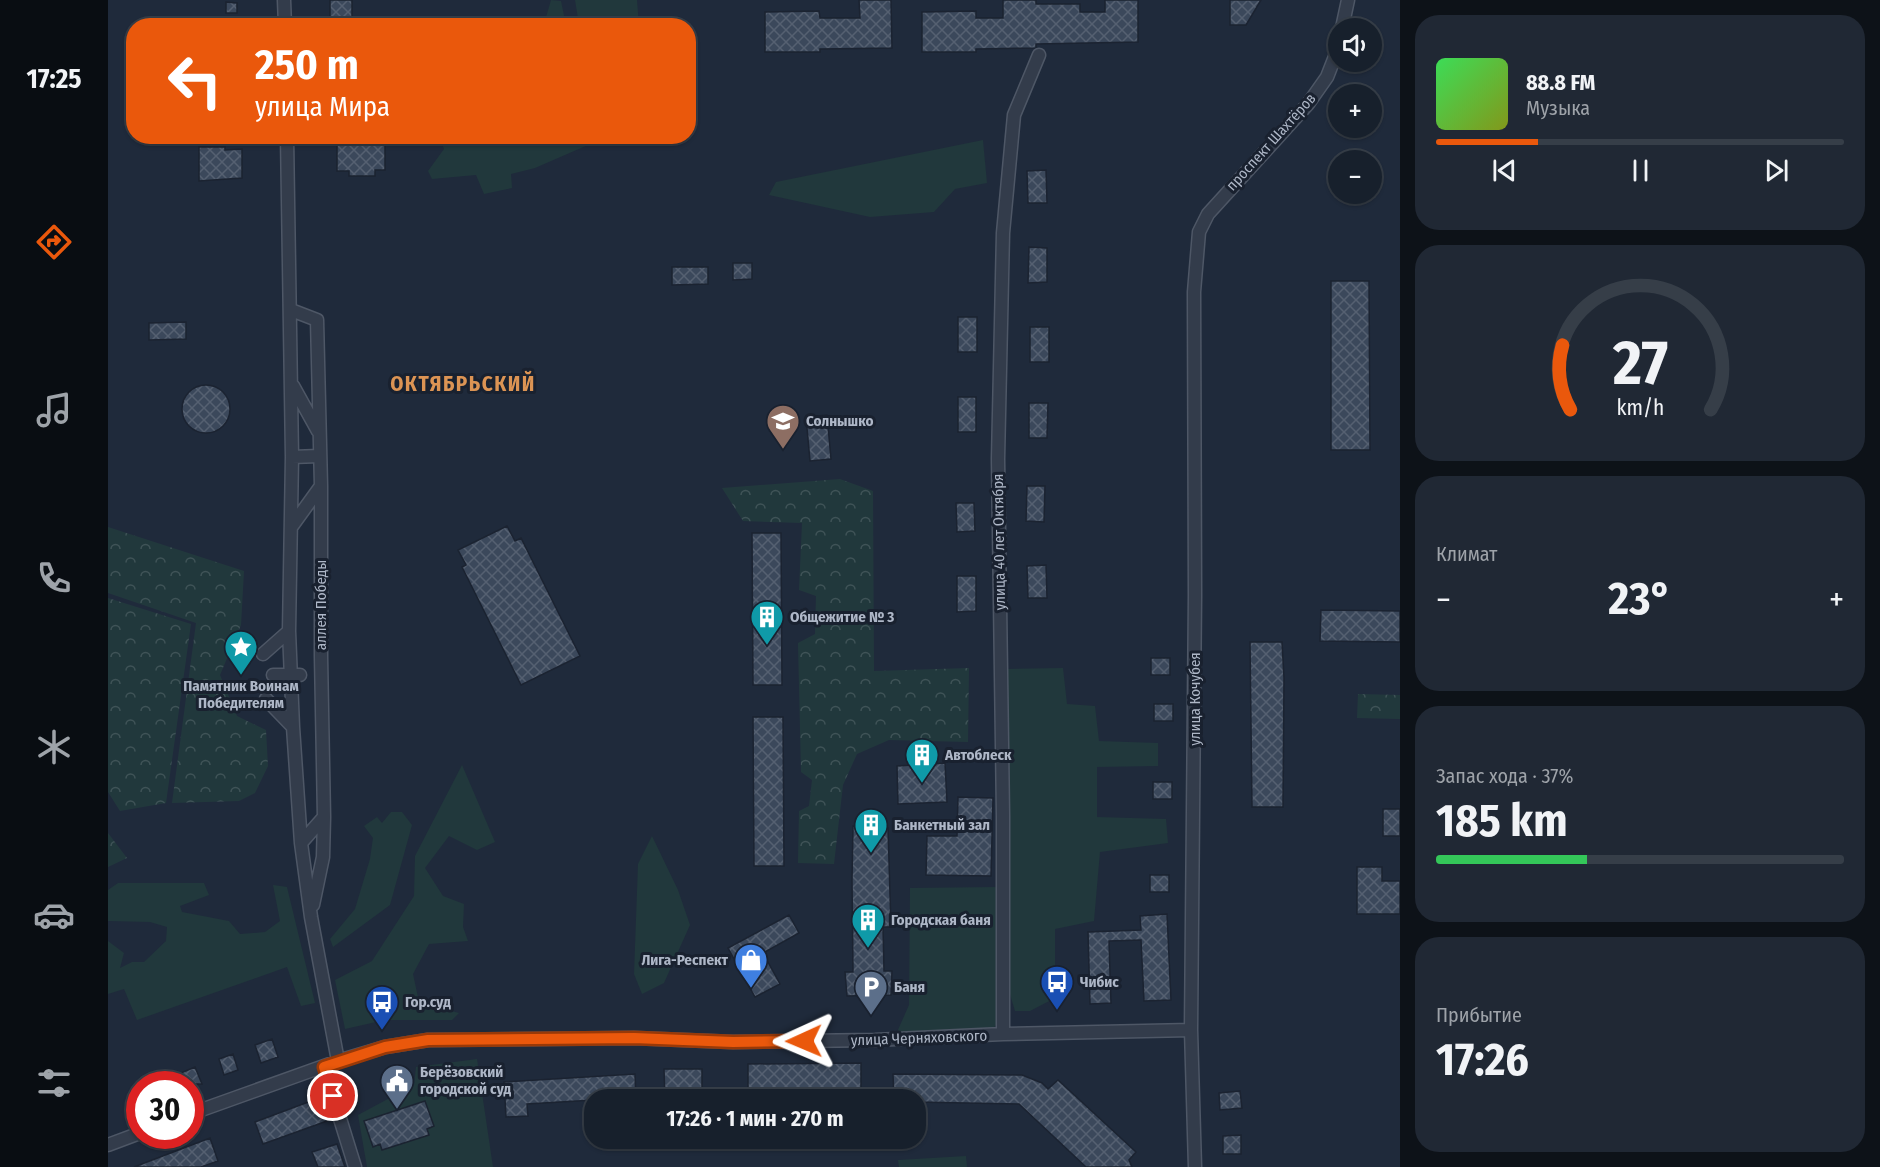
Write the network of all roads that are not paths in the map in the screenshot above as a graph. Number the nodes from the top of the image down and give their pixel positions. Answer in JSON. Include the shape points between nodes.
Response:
{"nodes":[{"id":1,"x":284,"y":0,"type":"edge"},
{"id":2,"x":1348,"y":0,"type":"edge"},
{"id":3,"x":285,"y":18,"type":"edge"},
{"id":4,"x":1344,"y":18,"type":"edge"},
{"id":5,"x":1039,"y":55,"type":"dead end"},
{"id":6,"x":1329,"y":72,"type":"edge"},
{"id":7,"x":287,"y":144,"type":"edge"},
{"id":8,"x":1199,"y":232,"type":"joint"},
{"id":9,"x":291,"y":310,"type":"junction"},
{"id":10,"x":291,"y":382,"type":"junction"},
{"id":11,"x":320,"y":435,"type":"junction"},
{"id":12,"x":319,"y":456,"type":"junction"},
{"id":13,"x":292,"y":457,"type":"junction"},
{"id":14,"x":321,"y":486,"type":"junction"},
{"id":15,"x":292,"y":526,"type":"junction"},
{"id":16,"x":289,"y":631,"type":"junction"},
{"id":17,"x":263,"y":654,"type":"dead end"},
{"id":18,"x":273,"y":675,"type":"dead end"},
{"id":19,"x":295,"y":675,"type":"junction"},
{"id":20,"x":266,"y":699,"type":"dead end"},
{"id":21,"x":293,"y":728,"type":"junction"},
{"id":22,"x":324,"y":818,"type":"junction"},
{"id":23,"x":301,"y":843,"type":"junction"},
{"id":24,"x":311,"y":917,"type":"junction"},
{"id":25,"x":1191,"y":1030,"type":"junction"},
{"id":26,"x":1003,"y":1034,"type":"junction"},
{"id":27,"x":338,"y":1061,"type":"junction"},
{"id":28,"x":324,"y":1067,"type":"junction"},
{"id":29,"x":204,"y":1109,"type":"edge"},
{"id":30,"x":126,"y":1138,"type":"edge"},
{"id":31,"x":108,"y":1145,"type":"edge"},
{"id":32,"x":355,"y":1167,"type":"edge"},
{"id":33,"x":1195,"y":1167,"type":"edge"}],
"edges":[{"from":1,"to":3,"type":"street"},
{"from":2,"to":4,"type":"street"},
{"from":5,"to":26,"type":"street","name":"улица 40 лет Октября","via":[[1014,115],[1003,233],[998,459]]},
{"from":6,"to":8,"type":"street","name":"проспект Шахтёров","via":[[1308,104],[1208,214]]},
{"from":7,"to":9,"type":"street"},
{"from":8,"to":25,"type":"street","name":"улица Кочубея","via":[[1194,292]]},
{"from":9,"to":10,"type":"street"},
{"from":9,"to":11,"type":"street","name":"аллея Победы","via":[[317,320]]},
{"from":10,"to":11,"type":"street"},
{"from":10,"to":13,"type":"street"},
{"from":11,"to":12,"type":"street","name":"аллея Победы"},
{"from":12,"to":13,"type":"street"},
{"from":12,"to":14,"type":"street","name":"аллея Победы"},
{"from":13,"to":15,"type":"street"},
{"from":14,"to":15,"type":"street"},
{"from":14,"to":22,"type":"street","name":"аллея Победы"},
{"from":15,"to":16,"type":"street"},
{"from":16,"to":17,"type":"street"},
{"from":16,"to":19,"type":"street"},
{"from":18,"to":19,"type":"street"},
{"from":19,"to":21,"type":"street"},
{"from":20,"to":21,"type":"street"},
{"from":21,"to":23,"type":"street"},
{"from":22,"to":23,"type":"street"},
{"from":22,"to":24,"type":"street","name":"аллея Победы","via":[[323,856]]},
{"from":23,"to":24,"type":"street"},
{"from":24,"to":27,"type":"street"},
{"from":25,"to":26,"type":"street","name":"улица Черняховского"},
{"from":25,"to":33,"type":"street","name":"улица Кочубея"},
{"from":26,"to":27,"type":"street","name":"улица Черняховского","via":[[733,1042],[634,1038],[428,1040]]},
{"from":27,"to":28,"type":"street","name":"улица Черняховского"},
{"from":28,"to":29,"type":"street","name":"улица Черняховского"},
{"from":28,"to":32,"type":"street"},
{"from":30,"to":31,"type":"street"}]}
